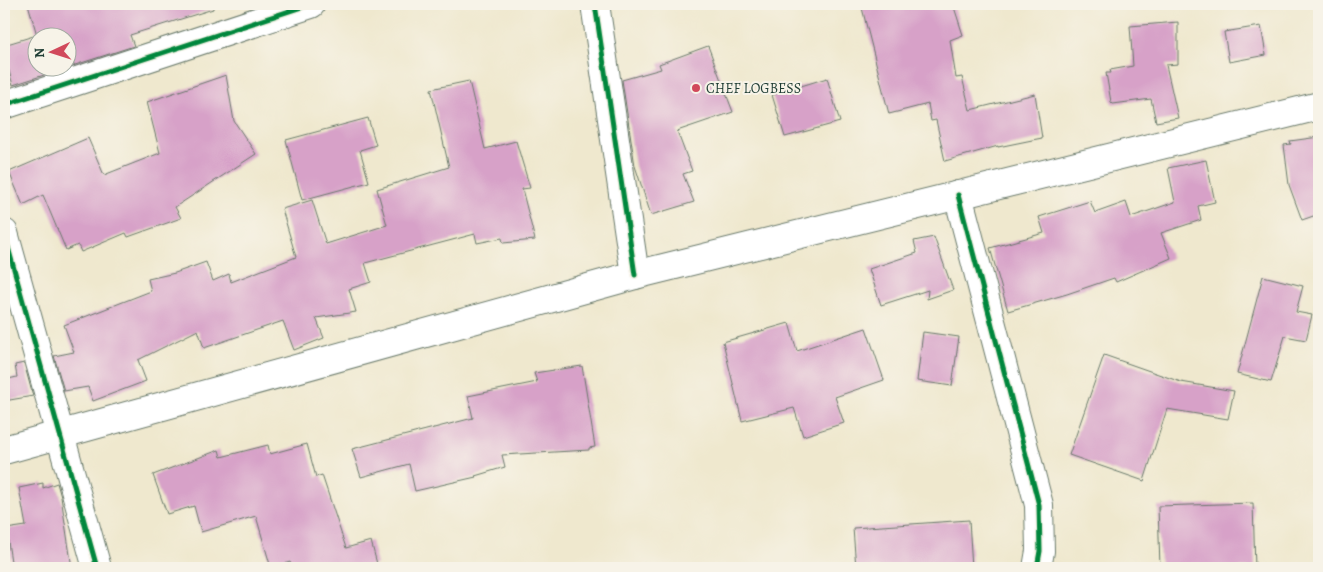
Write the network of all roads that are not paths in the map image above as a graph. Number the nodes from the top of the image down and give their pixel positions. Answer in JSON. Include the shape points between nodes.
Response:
{"nodes":[{"id":1,"x":310,"y":4,"type":"edge"},
{"id":2,"x":595,"y":4,"type":"edge"},
{"id":3,"x":4,"y":106,"type":"edge"},
{"id":4,"x":1319,"y":106,"type":"edge"},
{"id":5,"x":958,"y":195,"type":"junction"},
{"id":6,"x":4,"y":233,"type":"edge"},
{"id":7,"x":635,"y":275,"type":"junction"},
{"id":8,"x":60,"y":435,"type":"junction"},
{"id":9,"x":4,"y":450,"type":"edge"},
{"id":10,"x":97,"y":568,"type":"edge"},
{"id":11,"x":1037,"y":568,"type":"edge"}],
"edges":[{"from":1,"to":3,"type":"main road"},
{"from":2,"to":7,"type":"main road"},
{"from":4,"to":5,"type":"main road"},
{"from":5,"to":7,"type":"main road"},
{"from":5,"to":11,"type":"main road","via":[[1039,505]]},
{"from":6,"to":8,"type":"main road"},
{"from":7,"to":8,"type":"main road"},
{"from":8,"to":9,"type":"main road"},
{"from":8,"to":10,"type":"main road"}]}
